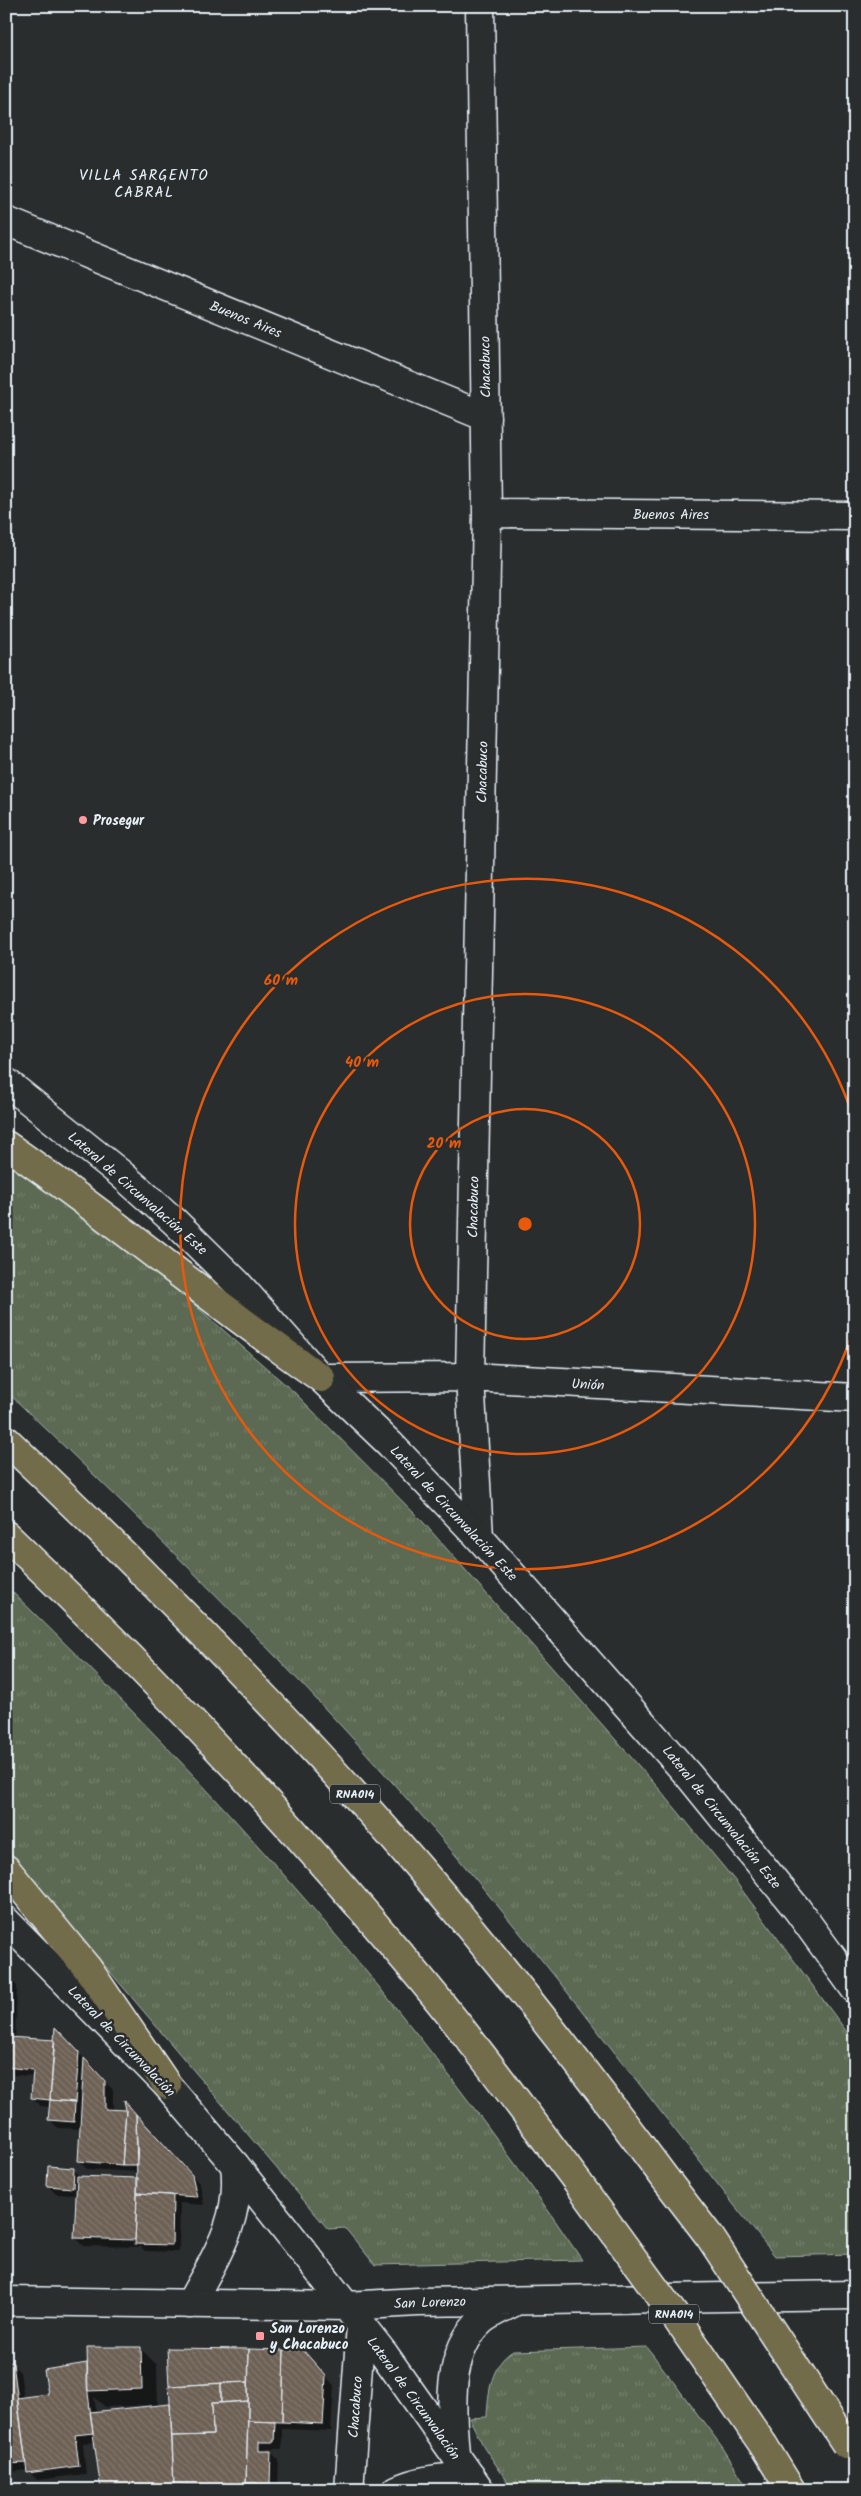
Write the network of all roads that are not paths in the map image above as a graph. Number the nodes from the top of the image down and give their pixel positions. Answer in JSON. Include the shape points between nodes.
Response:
{"nodes":[{"id":1,"x":480,"y":6,"type":"edge"},
{"id":2,"x":6,"y":221,"type":"edge"},
{"id":3,"x":486,"y":418,"type":"junction"},
{"id":4,"x":487,"y":513,"type":"junction"},
{"id":5,"x":855,"y":516,"type":"edge"},
{"id":6,"x":6,"y":1082,"type":"edge"},
{"id":7,"x":6,"y":1145,"type":"edge"},
{"id":8,"x":470,"y":1377,"type":"junction"},
{"id":9,"x":321,"y":1378,"type":"junction"},
{"id":10,"x":855,"y":1398,"type":"edge"},
{"id":11,"x":6,"y":1440,"type":"edge"},
{"id":12,"x":6,"y":1535,"type":"edge"},
{"id":13,"x":479,"y":1537,"type":"junction"},
{"id":14,"x":6,"y":1869,"type":"edge"},
{"id":15,"x":6,"y":1921,"type":"edge"},
{"id":16,"x":855,"y":1989,"type":"edge"},
{"id":17,"x":167,"y":2085,"type":"junction"},
{"id":18,"x":235,"y":2165,"type":"junction"},
{"id":19,"x":855,"y":2295,"type":"edge"},
{"id":20,"x":6,"y":2300,"type":"edge"},
{"id":21,"x":517,"y":2300,"type":"junction"},
{"id":22,"x":190,"y":2304,"type":"junction"},
{"id":23,"x":353,"y":2316,"type":"junction"},
{"id":24,"x":850,"y":2450,"type":"edge"},
{"id":25,"x":455,"y":2454,"type":"junction"},
{"id":26,"x":476,"y":2484,"type":"edge"},
{"id":27,"x":349,"y":2490,"type":"edge"},
{"id":28,"x":397,"y":2490,"type":"edge"},
{"id":29,"x":791,"y":2490,"type":"edge"}],
"edges":[{"from":1,"to":3,"type":"street","name":"Chacabuco"},
{"from":2,"to":3,"type":"street","name":"Buenos Aires"},
{"from":3,"to":4,"type":"street","name":"Chacabuco"},
{"from":4,"to":5,"type":"street","name":"Buenos Aires"},
{"from":4,"to":8,"type":"street","name":"Chacabuco"},
{"from":6,"to":9,"type":"street","name":"Lateral de Circunvalación Este","via":[[174,1221],[237,1282]]},
{"from":7,"to":9,"type":"highway","via":[[107,1216],[217,1303]]},
{"from":8,"to":9,"type":"street","name":"Unión"},
{"from":8,"to":10,"type":"street","name":"Unión"},
{"from":8,"to":13,"type":"street","name":"Chacabuco"},
{"from":9,"to":13,"type":"street","name":"Lateral de Circunvalación Este"},
{"from":11,"to":24,"type":"highway","number":"RNA014","bridge":true,"via":[[167,1596],[354,1793],[479,1938],[710,2237]]},
{"from":12,"to":29,"type":"highway","number":"RNA014","bridge":true,"via":[[206,1736],[344,1888],[452,2018],[580,2184],[672,2312]]},
{"from":13,"to":16,"type":"street","name":"Lateral de Circunvalación Este","via":[[690,1777],[797,1909]]},
{"from":14,"to":17,"type":"highway","via":[[88,1969]]},
{"from":15,"to":17,"type":"street","name":"Lateral de Circunvalación"},
{"from":17,"to":18,"type":"street","name":"Lateral de Circunvalación"},
{"from":18,"to":22,"type":"street","via":[[237,2185],[230,2228]]},
{"from":18,"to":23,"type":"street","name":"Lateral de Circunvalación"},
{"from":19,"to":21,"type":"street","name":"San Lorenzo"},
{"from":20,"to":22,"type":"street","name":"San Lorenzo"},
{"from":21,"to":23,"type":"street","name":"San Lorenzo","via":[[418,2302]]},
{"from":21,"to":25,"type":"street","via":[[483,2320],[462,2350],[452,2394]]},
{"from":22,"to":23,"type":"street","name":"San Lorenzo"},
{"from":23,"to":25,"type":"street","name":"Lateral de Circunvalación"},
{"from":23,"to":27,"type":"street","name":"Chacabuco"},
{"from":25,"to":26,"type":"street","name":"Lateral de Circunvalación"},
{"from":26,"to":28,"type":"street","via":[[448,2477]]}]}
